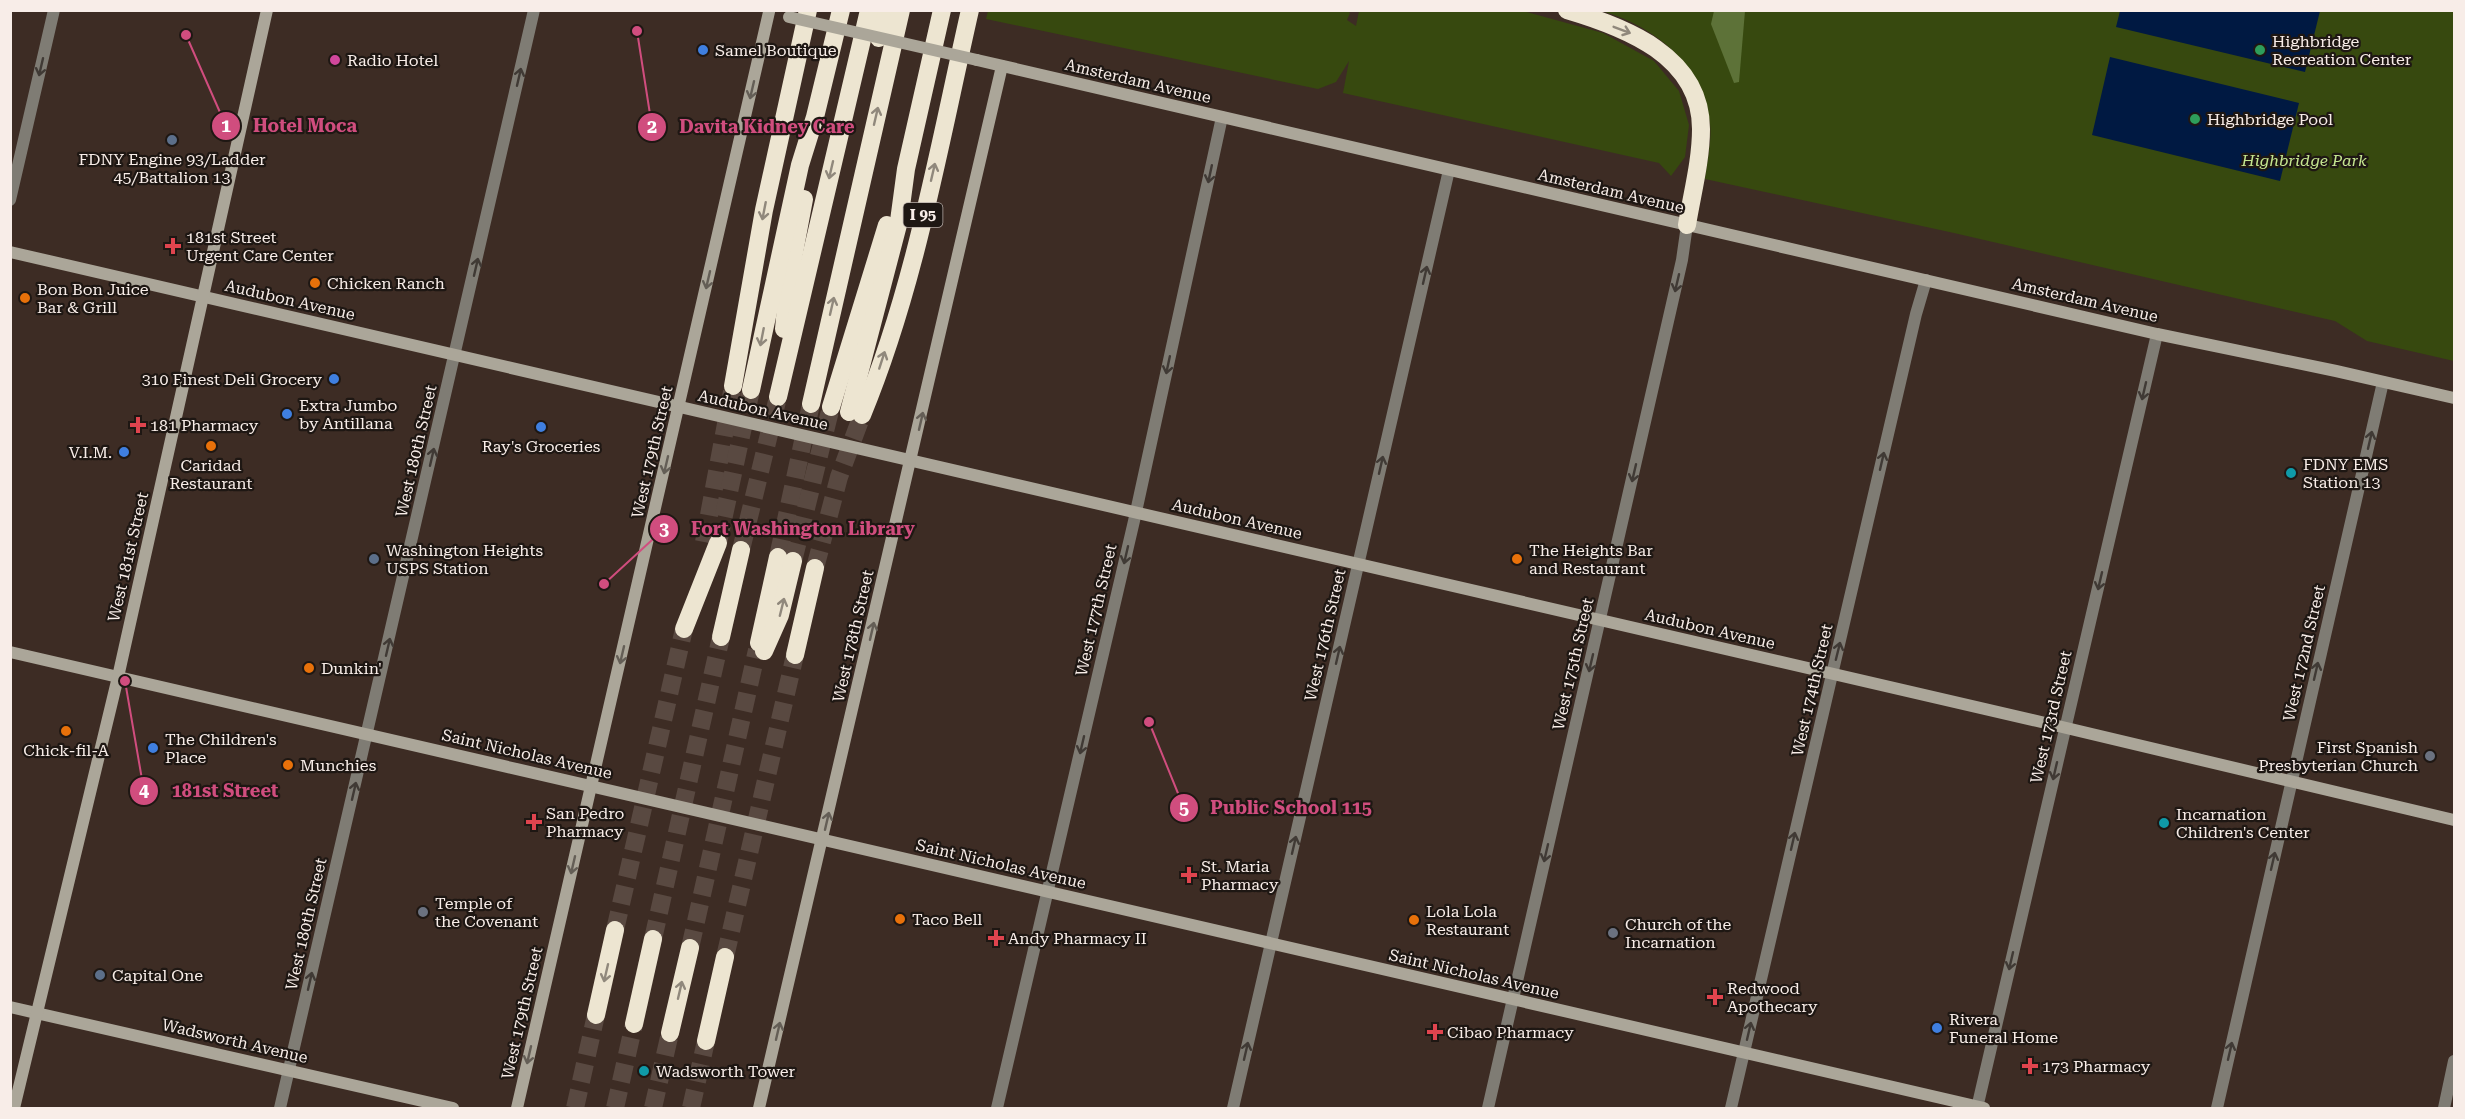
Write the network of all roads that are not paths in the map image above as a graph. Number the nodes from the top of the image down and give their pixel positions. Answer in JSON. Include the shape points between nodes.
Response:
{"nodes":[{"id":1,"x":54,"y":10,"type":"edge"},
{"id":2,"x":267,"y":10,"type":"edge"},
{"id":3,"x":534,"y":10,"type":"edge"},
{"id":4,"x":808,"y":10,"type":"edge"},
{"id":5,"x":841,"y":10,"type":"edge"},
{"id":6,"x":869,"y":10,"type":"edge"},
{"id":7,"x":885,"y":10,"type":"edge"},
{"id":8,"x":900,"y":10,"type":"edge"},
{"id":9,"x":942,"y":10,"type":"edge"},
{"id":10,"x":970,"y":10,"type":"edge"},
{"id":11,"x":1567,"y":10,"type":"edge"},
{"id":12,"x":765,"y":11,"type":"edge"},
{"id":13,"x":879,"y":38,"type":"junction"},
{"id":14,"x":1002,"y":66,"type":"junction"},
{"id":15,"x":815,"y":117,"type":"junction"},
{"id":16,"x":1222,"y":117,"type":"junction"},
{"id":17,"x":906,"y":169,"type":"junction"},
{"id":18,"x":1449,"y":170,"type":"junction"},
{"id":19,"x":10,"y":200,"type":"edge"},
{"id":20,"x":1687,"y":225,"type":"junction"},
{"id":21,"x":10,"y":252,"type":"edge"},
{"id":22,"x":1926,"y":280,"type":"junction"},
{"id":23,"x":203,"y":297,"type":"junction"},
{"id":24,"x":2157,"y":334,"type":"junction"},
{"id":25,"x":455,"y":356,"type":"junction"},
{"id":26,"x":2384,"y":382,"type":"junction"},
{"id":27,"x":733,"y":386,"type":"tunnel mouth"},
{"id":28,"x":751,"y":390,"type":"tunnel mouth"},
{"id":29,"x":2454,"y":398,"type":"edge"},
{"id":30,"x":811,"y":404,"type":"tunnel mouth"},
{"id":31,"x":831,"y":407,"type":"tunnel mouth"},
{"id":32,"x":679,"y":408,"type":"junction"},
{"id":33,"x":911,"y":460,"type":"junction"},
{"id":34,"x":1136,"y":513,"type":"junction"},
{"id":35,"x":711,"y":542,"type":"tunnel mouth"},
{"id":36,"x":741,"y":550,"type":"tunnel mouth"},
{"id":37,"x":785,"y":559,"type":"tunnel mouth"},
{"id":38,"x":1359,"y":564,"type":"junction"},
{"id":39,"x":816,"y":568,"type":"tunnel mouth"},
{"id":40,"x":1600,"y":621,"type":"junction"},
{"id":41,"x":684,"y":629,"type":"tunnel mouth"},
{"id":42,"x":721,"y":638,"type":"tunnel mouth"},
{"id":43,"x":761,"y":651,"type":"tunnel mouth"},
{"id":44,"x":10,"y":652,"type":"edge"},
{"id":45,"x":795,"y":655,"type":"tunnel mouth"},
{"id":46,"x":1832,"y":674,"type":"junction"},
{"id":47,"x":118,"y":677,"type":"junction"},
{"id":48,"x":2065,"y":728,"type":"junction"},
{"id":49,"x":367,"y":735,"type":"junction"},
{"id":50,"x":2291,"y":782,"type":"junction"},
{"id":51,"x":591,"y":786,"type":"junction"},
{"id":52,"x":2454,"y":820,"type":"edge"},
{"id":53,"x":822,"y":842,"type":"junction"},
{"id":54,"x":1048,"y":891,"type":"junction"},
{"id":55,"x":615,"y":930,"type":"tunnel mouth"},
{"id":56,"x":653,"y":939,"type":"tunnel mouth"},
{"id":57,"x":1271,"y":943,"type":"junction"},
{"id":58,"x":690,"y":948,"type":"tunnel mouth"},
{"id":59,"x":725,"y":957,"type":"tunnel mouth"},
{"id":60,"x":1512,"y":999,"type":"junction"},
{"id":61,"x":10,"y":1007,"type":"edge"},
{"id":62,"x":37,"y":1013,"type":"junction"},
{"id":63,"x":596,"y":1015,"type":"tunnel mouth"},
{"id":64,"x":634,"y":1024,"type":"tunnel mouth"},
{"id":65,"x":670,"y":1033,"type":"tunnel mouth"},
{"id":66,"x":706,"y":1041,"type":"tunnel mouth"},
{"id":67,"x":1744,"y":1053,"type":"junction"},
{"id":68,"x":2454,"y":1061,"type":"edge"},
{"id":69,"x":289,"y":1071,"type":"junction"},
{"id":70,"x":14,"y":1108,"type":"edge"},
{"id":71,"x":280,"y":1108,"type":"edge"},
{"id":72,"x":453,"y":1108,"type":"edge"},
{"id":73,"x":517,"y":1108,"type":"edge"},
{"id":74,"x":759,"y":1108,"type":"edge"},
{"id":75,"x":998,"y":1108,"type":"edge"},
{"id":76,"x":1233,"y":1108,"type":"edge"},
{"id":77,"x":1488,"y":1108,"type":"edge"},
{"id":78,"x":1731,"y":1108,"type":"edge"},
{"id":79,"x":1979,"y":1108,"type":"edge"},
{"id":80,"x":2217,"y":1108,"type":"edge"},
{"id":81,"x":2444,"y":1108,"type":"edge"}],
"edges":[{"from":1,"to":19,"type":"street","one_way":true},
{"from":2,"to":23,"type":"main road","name":"West 181st Street"},
{"from":25,"to":3,"type":"street","name":"West 180th Street","one_way":true},
{"from":4,"to":27,"type":"highway","one_way":true,"via":[[764,210]]},
{"from":5,"to":15,"type":"highway"},
{"from":6,"to":15,"type":"highway","one_way":true,"via":[[777,397],[788,285]]},
{"from":7,"to":13,"type":"highway"},
{"from":30,"to":8,"type":"highway","one_way":true},
{"from":9,"to":17,"type":"highway"},
{"from":17,"to":10,"type":"highway","number":"I 95","one_way":true,"via":[[899,221],[856,414],[881,363],[910,265]]},
{"from":11,"to":20,"type":"highway","one_way":true,"via":[[1649,43],[1685,77],[1697,105],[1701,129]]},
{"from":12,"to":13,"type":"main road","name":"Amsterdam Avenue","bridge":true},
{"from":12,"to":32,"type":"main road","name":"West 179th Street","one_way":true},
{"from":13,"to":14,"type":"main road","name":"Amsterdam Avenue","bridge":true},
{"from":14,"to":16,"type":"main road","name":"Amsterdam Avenue"},
{"from":33,"to":14,"type":"main road","name":"West 178th Street","one_way":true},
{"from":15,"to":28,"type":"highway","one_way":true,"via":[[800,165]]},
{"from":16,"to":18,"type":"main road","name":"Amsterdam Avenue"},
{"from":16,"to":34,"type":"street","name":"West 177th Street","one_way":true},
{"from":17,"to":31,"type":"highway"},
{"from":18,"to":20,"type":"main road","name":"Amsterdam Avenue"},
{"from":38,"to":18,"type":"street","name":"West 176th Street","one_way":true},
{"from":20,"to":22,"type":"main road","name":"Amsterdam Avenue"},
{"from":20,"to":40,"type":"street","name":"West 175th Street","one_way":true},
{"from":21,"to":23,"type":"main road","name":"Audubon Avenue"},
{"from":22,"to":24,"type":"main road","name":"Amsterdam Avenue"},
{"from":46,"to":22,"type":"street","name":"West 174th Street","one_way":true},
{"from":23,"to":25,"type":"main road","name":"Audubon Avenue"},
{"from":23,"to":47,"type":"main road","name":"West 181st Street"},
{"from":24,"to":26,"type":"main road","name":"Amsterdam Avenue"},
{"from":24,"to":48,"type":"street","name":"West 173rd Street","one_way":true},
{"from":25,"to":32,"type":"main road","name":"Audubon Avenue"},
{"from":49,"to":25,"type":"street","name":"West 180th Street","one_way":true},
{"from":26,"to":29,"type":"main road","name":"Amsterdam Avenue"},
{"from":50,"to":26,"type":"street","name":"West 172nd Street","one_way":true},
{"from":32,"to":33,"type":"main road","name":"Audubon Avenue"},
{"from":32,"to":51,"type":"main road","name":"West 179th Street","one_way":true},
{"from":33,"to":34,"type":"main road","name":"Audubon Avenue"},
{"from":53,"to":33,"type":"main road","name":"West 178th Street","one_way":true},
{"from":34,"to":38,"type":"main road","name":"Audubon Avenue"},
{"from":34,"to":54,"type":"street","name":"West 177th Street","one_way":true},
{"from":35,"to":41,"type":"highway"},
{"from":36,"to":42,"type":"highway"},
{"from":43,"to":37,"type":"highway","one_way":true,"via":[[780,615]]},
{"from":38,"to":40,"type":"main road","name":"Audubon Avenue"},
{"from":57,"to":38,"type":"street","name":"West 176th Street","one_way":true},
{"from":39,"to":45,"type":"highway"},
{"from":40,"to":46,"type":"main road","name":"Audubon Avenue"},
{"from":40,"to":60,"type":"street","name":"West 175th Street","one_way":true},
{"from":44,"to":47,"type":"main road","name":"Saint Nicholas Avenue"},
{"from":46,"to":48,"type":"main road","name":"Audubon Avenue"},
{"from":67,"to":46,"type":"street","name":"West 174th Street","one_way":true},
{"from":47,"to":49,"type":"main road","name":"Saint Nicholas Avenue"},
{"from":47,"to":62,"type":"main road","name":"West 181st Street"},
{"from":48,"to":50,"type":"main road","name":"Audubon Avenue"},
{"from":48,"to":79,"type":"street","name":"West 173rd Street","one_way":true},
{"from":49,"to":51,"type":"main road","name":"Saint Nicholas Avenue"},
{"from":69,"to":49,"type":"street","name":"West 180th Street","one_way":true},
{"from":50,"to":52,"type":"main road","name":"Audubon Avenue"},
{"from":80,"to":50,"type":"street","name":"West 172nd Street","one_way":true},
{"from":51,"to":53,"type":"main road","name":"Saint Nicholas Avenue"},
{"from":51,"to":73,"type":"main road","name":"West 179th Street","one_way":true},
{"from":53,"to":54,"type":"main road","name":"Saint Nicholas Avenue"},
{"from":74,"to":53,"type":"main road","name":"West 178th Street","one_way":true},
{"from":54,"to":57,"type":"main road","name":"Saint Nicholas Avenue"},
{"from":54,"to":75,"type":"street","name":"West 177th Street"},
{"from":55,"to":63,"type":"highway","one_way":true},
{"from":56,"to":64,"type":"highway"},
{"from":57,"to":60,"type":"main road","name":"Saint Nicholas Avenue"},
{"from":76,"to":57,"type":"street","name":"West 176th Street","one_way":true},
{"from":65,"to":58,"type":"highway","one_way":true},
{"from":59,"to":66,"type":"highway"},
{"from":60,"to":67,"type":"main road","name":"Saint Nicholas Avenue"},
{"from":60,"to":77,"type":"street","name":"West 175th Street"},
{"from":61,"to":62,"type":"main road","name":"Wadsworth Avenue"},
{"from":62,"to":69,"type":"main road","name":"Wadsworth Avenue"},
{"from":62,"to":70,"type":"main road","name":"West 181st Street"},
{"from":67,"to":78,"type":"street","name":"West 174th Street"},
{"from":67,"to":79,"type":"main road","name":"Saint Nicholas Avenue"},
{"from":68,"to":81,"type":"street"},
{"from":69,"to":71,"type":"street","name":"West 180th Street"},
{"from":69,"to":72,"type":"main road","name":"Wadsworth Avenue"}]}
